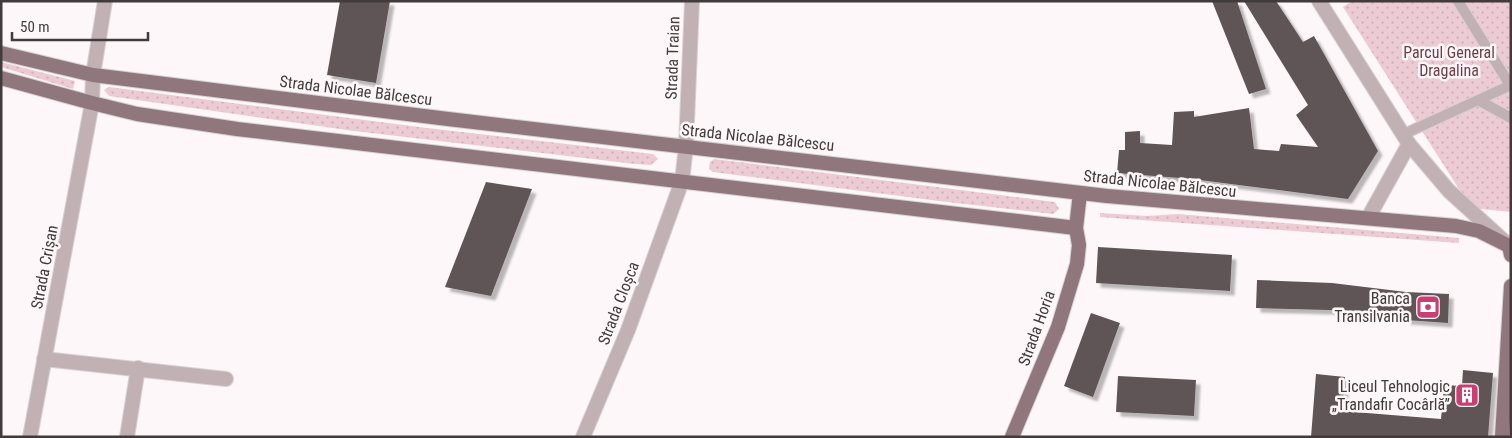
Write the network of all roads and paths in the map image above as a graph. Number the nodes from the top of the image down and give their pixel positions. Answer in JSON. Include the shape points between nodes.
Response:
{"nodes":[{"id":1,"x":105,"y":1,"type":"edge"},
{"id":2,"x":692,"y":1,"type":"edge"},
{"id":3,"x":1319,"y":1,"type":"edge"},
{"id":4,"x":1458,"y":1,"type":"edge"},
{"id":5,"x":1,"y":54,"type":"edge"},
{"id":6,"x":93,"y":75,"type":"junction"},
{"id":7,"x":1,"y":78,"type":"edge"},
{"id":8,"x":1511,"y":85,"type":"edge"},
{"id":9,"x":1478,"y":100,"type":"junction"},
{"id":10,"x":92,"y":103,"type":"junction"},
{"id":11,"x":1511,"y":118,"type":"edge"},
{"id":12,"x":1406,"y":139,"type":"junction"},
{"id":13,"x":686,"y":146,"type":"junction"},
{"id":14,"x":682,"y":181,"type":"junction"},
{"id":15,"x":1080,"y":192,"type":"junction"},
{"id":16,"x":1368,"y":218,"type":"junction"},
{"id":17,"x":1076,"y":228,"type":"junction"},
{"id":18,"x":1510,"y":249,"type":"edge"},
{"id":19,"x":1511,"y":286,"type":"edge"},
{"id":20,"x":44,"y":359,"type":"junction"},
{"id":21,"x":138,"y":368,"type":"junction"},
{"id":22,"x":226,"y":379,"type":"dead end"},
{"id":23,"x":30,"y":437,"type":"edge"},
{"id":24,"x":127,"y":437,"type":"edge"},
{"id":25,"x":583,"y":437,"type":"edge"},
{"id":26,"x":1012,"y":437,"type":"edge"},
{"id":27,"x":1502,"y":437,"type":"edge"}],
"edges":[{"from":1,"to":6,"type":"street","name":"Strada Crișan"},
{"from":2,"to":13,"type":"street","name":"Strada Traian"},
{"from":3,"to":12,"type":"street"},
{"from":4,"to":8,"type":"street"},
{"from":5,"to":6,"type":"main road","name":"Strada Nicolae Bălcescu"},
{"from":6,"to":10,"type":"street","name":"Strada Crișan"},
{"from":6,"to":13,"type":"main road","name":"Strada Nicolae Bălcescu"},
{"from":7,"to":10,"type":"main road"},
{"from":8,"to":9,"type":"street"},
{"from":9,"to":11,"type":"street"},
{"from":9,"to":12,"type":"street"},
{"from":10,"to":14,"type":"main road","via":[[137,114],[237,129]]},
{"from":10,"to":20,"type":"street","name":"Strada Crișan"},
{"from":12,"to":16,"type":"street"},
{"from":12,"to":18,"type":"street","via":[[1449,191]]},
{"from":13,"to":14,"type":"street","name":"Strada Traian"},
{"from":13,"to":15,"type":"main road","name":"Strada Nicolae Bălcescu"},
{"from":14,"to":17,"type":"main road"},
{"from":14,"to":25,"type":"street","name":"Strada Cloșca","via":[[628,330]]},
{"from":15,"to":16,"type":"main road","name":"Strada Nicolae Bălcescu"},
{"from":15,"to":17,"type":"main road","name":"Strada Horia"},
{"from":16,"to":18,"type":"main road","name":"Strada Nicolae Bălcescu","via":[[1479,231]]},
{"from":17,"to":26,"type":"main road","name":"Strada Horia","via":[[1077,264],[1058,327]]},
{"from":19,"to":27,"type":"main road"},
{"from":20,"to":21,"type":"street"},
{"from":20,"to":23,"type":"street","name":"Strada Crișan"},
{"from":21,"to":22,"type":"street"},
{"from":21,"to":24,"type":"street"}]}
